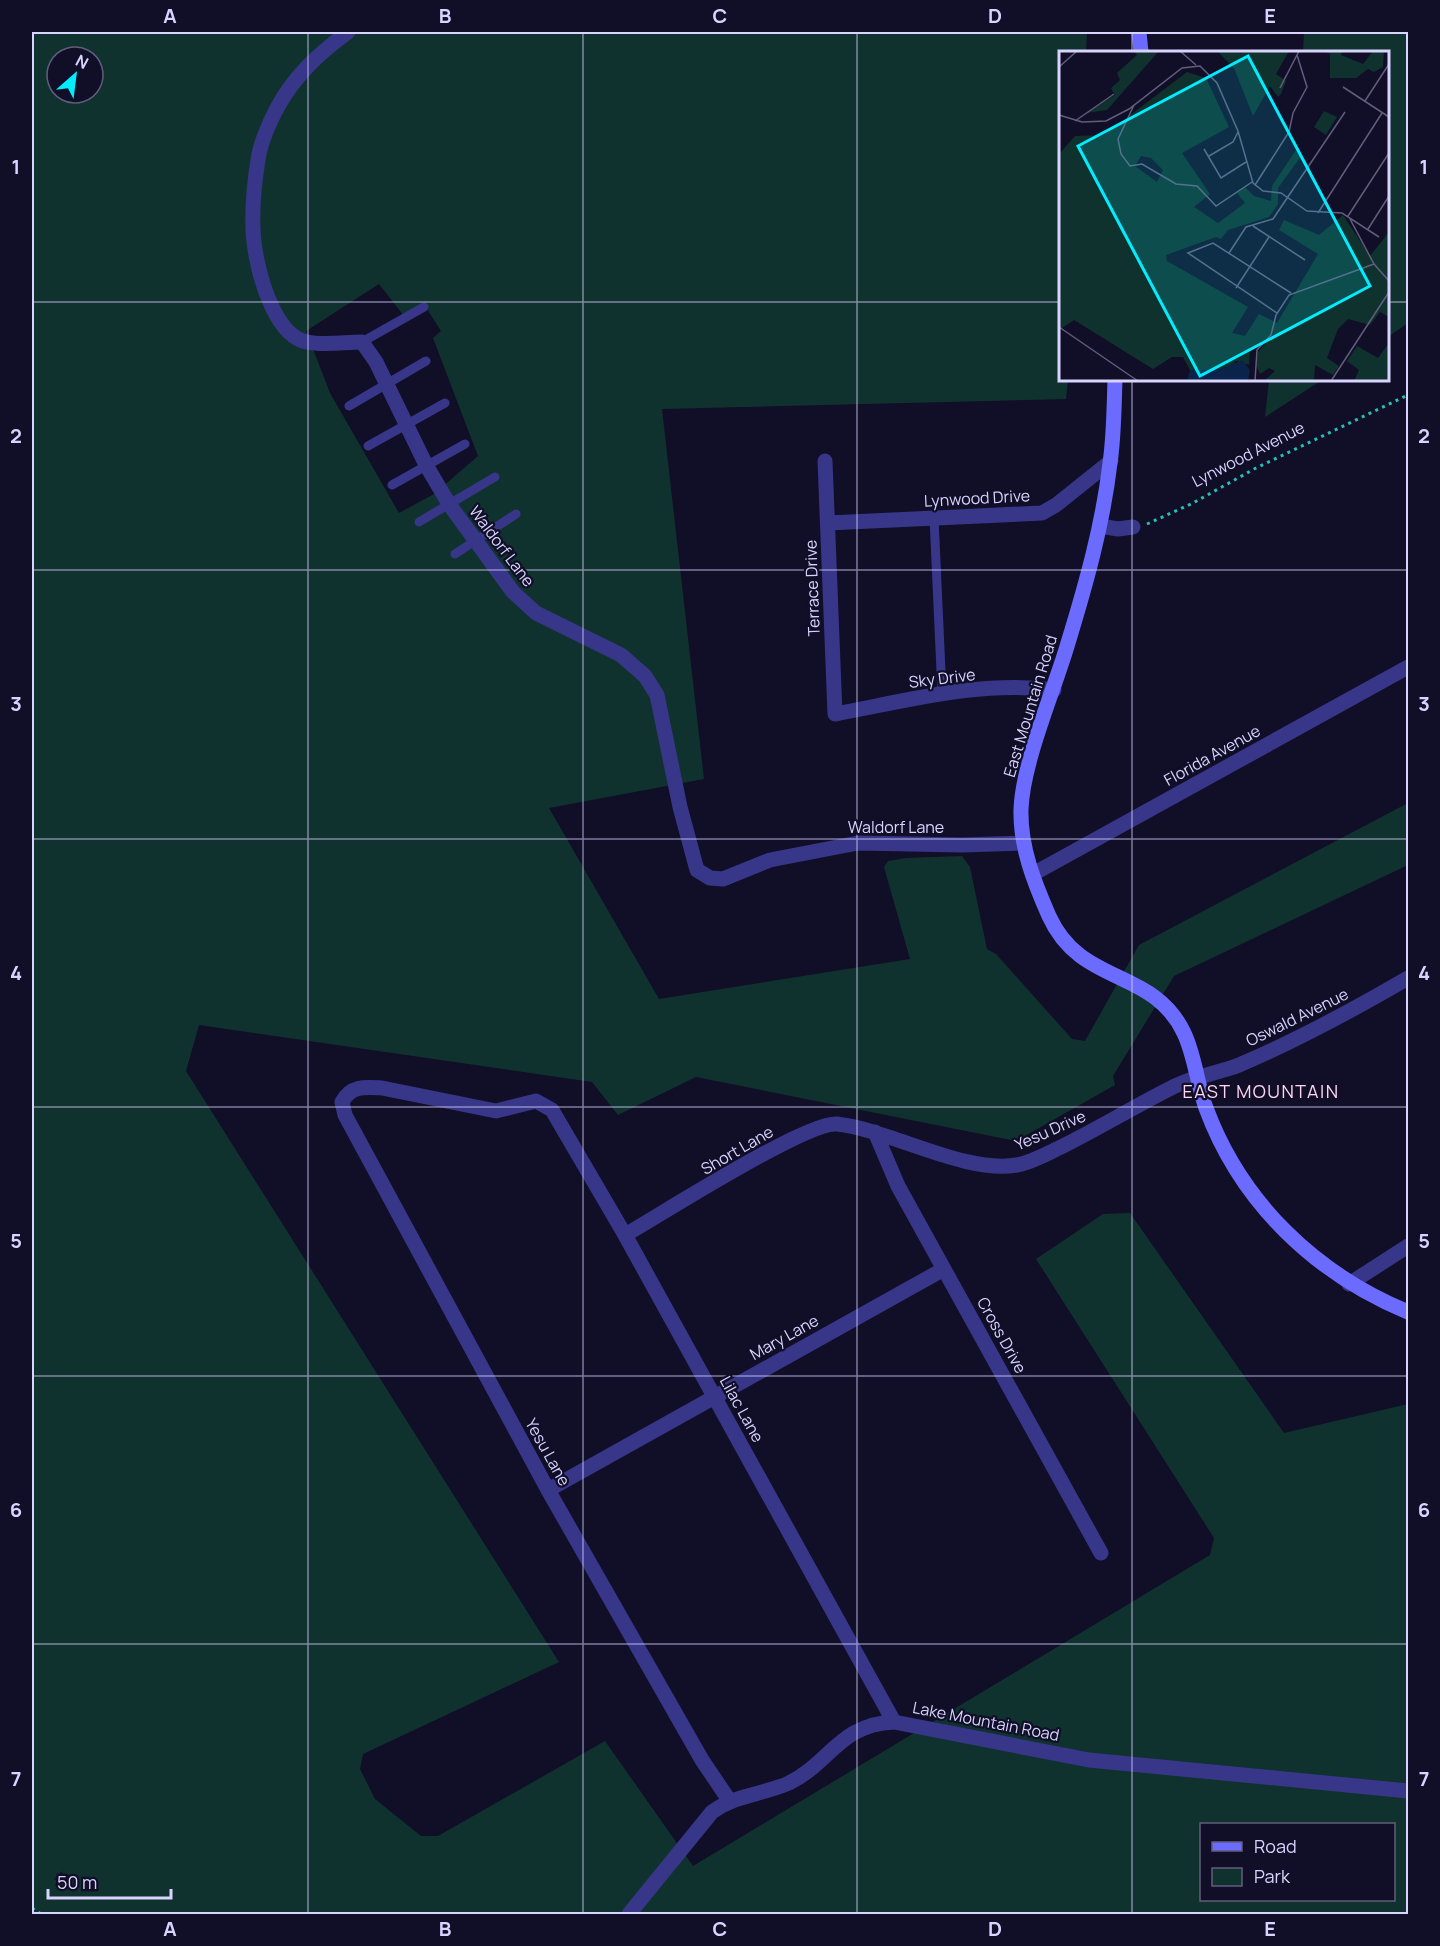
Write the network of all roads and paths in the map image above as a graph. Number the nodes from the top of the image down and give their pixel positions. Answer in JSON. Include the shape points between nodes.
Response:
{"nodes":[{"id":1,"x":348,"y":32,"type":"edge"},
{"id":2,"x":1139,"y":32,"type":"edge"},
{"id":3,"x":1141,"y":51,"type":"edge"},
{"id":4,"x":424,"y":308,"type":"dead end"},
{"id":5,"x":362,"y":342,"type":"junction"},
{"id":6,"x":426,"y":361,"type":"dead end"},
{"id":7,"x":1116,"y":381,"type":"edge"},
{"id":8,"x":387,"y":384,"type":"junction"},
{"id":9,"x":1408,"y":394,"type":"edge"},
{"id":10,"x":445,"y":403,"type":"dead end"},
{"id":11,"x":348,"y":406,"type":"dead end"},
{"id":12,"x":406,"y":424,"type":"junction"},
{"id":13,"x":465,"y":444,"type":"dead end"},
{"id":14,"x":368,"y":446,"type":"dead end"},
{"id":15,"x":825,"y":461,"type":"dead end"},
{"id":16,"x":1111,"y":461,"type":"junction"},
{"id":17,"x":426,"y":465,"type":"junction"},
{"id":18,"x":495,"y":477,"type":"dead end"},
{"id":19,"x":392,"y":485,"type":"dead end"},
{"id":20,"x":448,"y":504,"type":"junction"},
{"id":21,"x":516,"y":514,"type":"dead end"},
{"id":22,"x":934,"y":518,"type":"junction"},
{"id":23,"x":418,"y":522,"type":"dead end"},
{"id":24,"x":828,"y":523,"type":"junction"},
{"id":25,"x":1100,"y":526,"type":"junction"},
{"id":26,"x":1133,"y":527,"type":"joint"},
{"id":27,"x":475,"y":541,"type":"junction"},
{"id":28,"x":455,"y":554,"type":"dead end"},
{"id":29,"x":1408,"y":667,"type":"edge"},
{"id":30,"x":1054,"y":690,"type":"junction"},
{"id":31,"x":942,"y":693,"type":"junction"},
{"id":32,"x":835,"y":714,"type":"joint"},
{"id":33,"x":1023,"y":843,"type":"junction"},
{"id":34,"x":1033,"y":874,"type":"junction"},
{"id":35,"x":1408,"y":978,"type":"edge"},
{"id":36,"x":1197,"y":1078,"type":"junction"},
{"id":37,"x":555,"y":1115,"type":"joint"},
{"id":38,"x":875,"y":1132,"type":"junction"},
{"id":39,"x":625,"y":1235,"type":"junction"},
{"id":40,"x":1408,"y":1246,"type":"edge"},
{"id":41,"x":944,"y":1269,"type":"junction"},
{"id":42,"x":1349,"y":1284,"type":"junction"},
{"id":43,"x":1408,"y":1312,"type":"edge"},
{"id":44,"x":714,"y":1396,"type":"junction"},
{"id":45,"x":548,"y":1490,"type":"junction"},
{"id":46,"x":1101,"y":1553,"type":"dead end"},
{"id":47,"x":894,"y":1722,"type":"junction"},
{"id":48,"x":1408,"y":1791,"type":"edge"},
{"id":49,"x":729,"y":1800,"type":"junction"},
{"id":50,"x":32,"y":1908,"type":"edge"},
{"id":51,"x":41,"y":1914,"type":"edge"},
{"id":52,"x":629,"y":1914,"type":"edge"}],
"edges":[{"from":1,"to":5,"type":"street","via":[[306,66],[274,114],[258,157],[255,237],[257,260],[285,330],[306,342]]},
{"from":2,"to":3,"type":"street"},
{"from":4,"to":5,"type":"lane"},
{"from":5,"to":8,"type":"street","name":"Waldorf Lane"},
{"from":6,"to":8,"type":"lane"},
{"from":7,"to":16,"type":"street","name":"East Mountain Road"},
{"from":8,"to":11,"type":"lane"},
{"from":8,"to":12,"type":"street","name":"Waldorf Lane"},
{"from":9,"to":26,"type":"path","name":"Lynwood Avenue","via":[[1193,503]]},
{"from":10,"to":12,"type":"lane"},
{"from":12,"to":14,"type":"lane"},
{"from":12,"to":17,"type":"street","name":"Waldorf Lane"},
{"from":13,"to":17,"type":"lane"},
{"from":15,"to":24,"type":"street","name":"Terrace Drive"},
{"from":16,"to":22,"type":"street","name":"Lynwood Drive","via":[[1042,513]]},
{"from":16,"to":25,"type":"street","name":"East Mountain Road"},
{"from":17,"to":19,"type":"lane"},
{"from":17,"to":20,"type":"street","name":"Waldorf Lane"},
{"from":18,"to":20,"type":"lane"},
{"from":20,"to":23,"type":"lane"},
{"from":20,"to":27,"type":"street","name":"Waldorf Lane"},
{"from":21,"to":27,"type":"lane"},
{"from":22,"to":24,"type":"street","name":"Lynwood Drive"},
{"from":22,"to":31,"type":"lane"},
{"from":24,"to":32,"type":"street","name":"Terrace Drive"},
{"from":25,"to":26,"type":"street"},
{"from":25,"to":30,"type":"street","name":"East Mountain Road"},
{"from":27,"to":28,"type":"lane"},
{"from":27,"to":33,"type":"street","name":"Waldorf Lane","via":[[522,602],[536,613],[621,655],[651,683],[660,705],[693,860],[703,876],[723,879],[770,860],[858,843]]},
{"from":29,"to":34,"type":"street","name":"Florida Avenue"},
{"from":30,"to":31,"type":"street","name":"Sky Drive","via":[[1034,687]]},
{"from":30,"to":33,"type":"street","name":"East Mountain Road","via":[[1025,780],[1021,810]]},
{"from":31,"to":32,"type":"street","name":"Sky Drive"},
{"from":33,"to":34,"type":"street","name":"East Mountain Road"},
{"from":34,"to":36,"type":"street","name":"East Mountain Road","via":[[1049,915],[1067,946],[1095,967],[1154,995],[1170,1010],[1188,1043]]},
{"from":35,"to":36,"type":"street","name":"Oswald Avenue","via":[[1340,1019],[1240,1064]]},
{"from":36,"to":38,"type":"street","name":"Yesu Drive","via":[[1177,1084],[1112,1122],[1017,1165],[977,1162]]},
{"from":36,"to":42,"type":"street","name":"East Mountain Road","via":[[1213,1125],[1244,1182],[1283,1230]]},
{"from":37,"to":39,"type":"street","name":"Lilac Lane"},
{"from":37,"to":45,"type":"street","name":"Yesu Lane","via":[[546,1104],[536,1101],[496,1111],[382,1088],[365,1087],[346,1094],[342,1102],[345,1115]]},
{"from":38,"to":39,"type":"street","name":"Short Lane","via":[[834,1124],[812,1128]]},
{"from":38,"to":41,"type":"street","name":"Cross Drive","via":[[898,1186]]},
{"from":39,"to":44,"type":"street","name":"Lilac Lane"},
{"from":40,"to":42,"type":"street"},
{"from":41,"to":44,"type":"street","name":"Mary Lane"},
{"from":41,"to":46,"type":"street","name":"Cross Drive"},
{"from":42,"to":43,"type":"street","name":"East Mountain Road"},
{"from":44,"to":45,"type":"street","name":"Mary Lane"},
{"from":44,"to":47,"type":"street","name":"Lilac Lane"},
{"from":45,"to":49,"type":"street","name":"Yesu Lane","via":[[702,1760]]},
{"from":47,"to":48,"type":"street","name":"Lake Mountain Road","via":[[1089,1760]]},
{"from":47,"to":49,"type":"street","name":"Lake Mountain Road","via":[[876,1723],[850,1734],[789,1783]]},
{"from":49,"to":52,"type":"street","name":"Lake Mountain Road","via":[[702,1823]]},
{"from":50,"to":51,"type":"path"}]}
